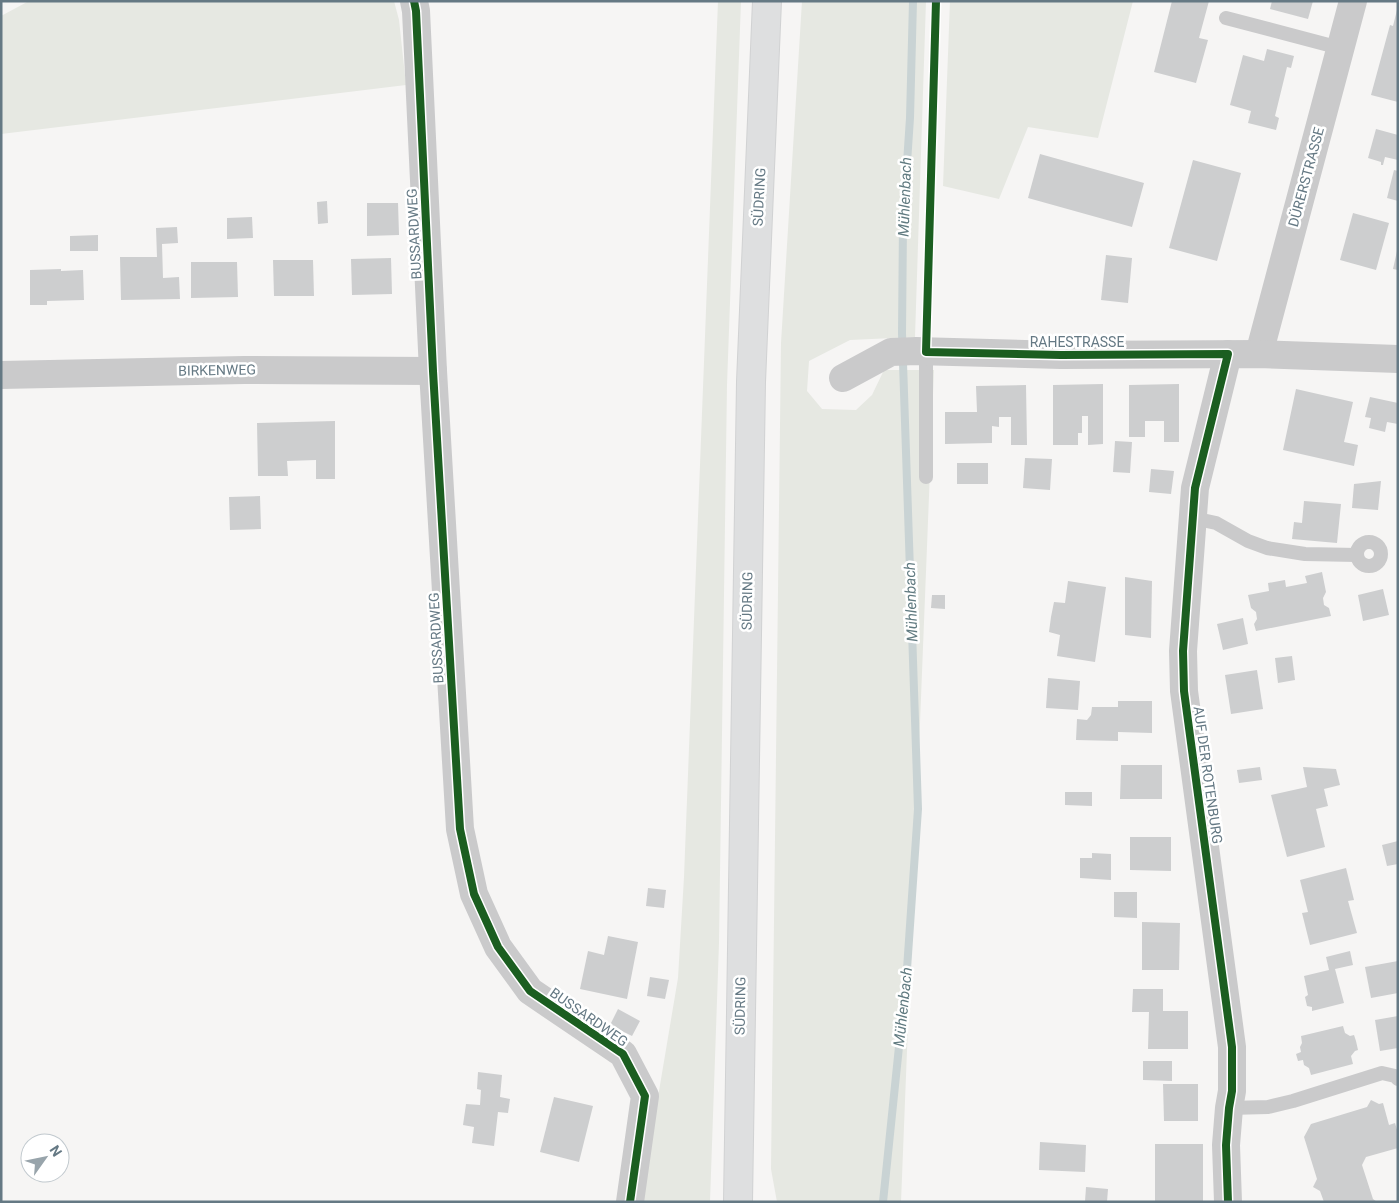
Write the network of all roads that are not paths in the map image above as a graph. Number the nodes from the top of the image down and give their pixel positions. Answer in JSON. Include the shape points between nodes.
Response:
{"nodes":[{"id":1,"x":414,"y":1,"type":"edge"},
{"id":2,"x":767,"y":1,"type":"edge"},
{"id":3,"x":1353,"y":1,"type":"edge"},
{"id":4,"x":1226,"y":18,"type":"dead end"},
{"id":5,"x":1340,"y":48,"type":"junction"},
{"id":6,"x":911,"y":352,"type":"junction"},
{"id":7,"x":1228,"y":354,"type":"junction"},
{"id":8,"x":1259,"y":354,"type":"junction"},
{"id":9,"x":1398,"y":359,"type":"edge"},
{"id":10,"x":433,"y":371,"type":"junction"},
{"id":11,"x":1,"y":375,"type":"edge"},
{"id":12,"x":843,"y":378,"type":"dead end"},
{"id":13,"x":926,"y":477,"type":"dead end"},
{"id":14,"x":1193,"y":518,"type":"junction"},
{"id":15,"x":1357,"y":555,"type":"dead end"},
{"id":16,"x":1398,"y":1079,"type":"edge"},
{"id":17,"x":1228,"y":1108,"type":"junction"},
{"id":18,"x":630,"y":1202,"type":"edge"},
{"id":19,"x":738,"y":1202,"type":"edge"},
{"id":20,"x":1228,"y":1202,"type":"edge"}],
"edges":[{"from":1,"to":10,"type":"street","name":"BUSSARDWEG"},
{"from":2,"to":19,"type":"main road","name":"SÜDRING","via":[[750,382]]},
{"from":3,"to":5,"type":"street","name":"DÜRERSTRASSE"},
{"from":4,"to":5,"type":"lane"},
{"from":5,"to":8,"type":"street","name":"DÜRERSTRASSE"},
{"from":6,"to":7,"type":"street","name":"RAHESTRASSE"},
{"from":6,"to":12,"type":"street","name":"RAHESTRASSE"},
{"from":6,"to":13,"type":"lane"},
{"from":7,"to":8,"type":"street","name":"RAHESTRASSE"},
{"from":7,"to":14,"type":"street","name":"AUF DER ROTENBURG","via":[[1202,457]]},
{"from":8,"to":9,"type":"street","name":"RAHESTRASSE"},
{"from":10,"to":11,"type":"street","name":"BIRKENWEG","via":[[244,370]]},
{"from":10,"to":18,"type":"street","name":"BUSSARDWEG","via":[[460,829],[474,894],[498,947],[530,990],[623,1054],[645,1096]]},
{"from":14,"to":15,"type":"lane","via":[[1216,523],[1267,548],[1305,554]]},
{"from":14,"to":17,"type":"street","name":"AUF DER ROTENBURG","via":[[1183,650],[1184,690],[1232,1048],[1232,1092]]},
{"from":16,"to":17,"type":"lane","via":[[1382,1073],[1268,1107]]},
{"from":17,"to":20,"type":"street","name":"AUF DER ROTENBURG"}]}
